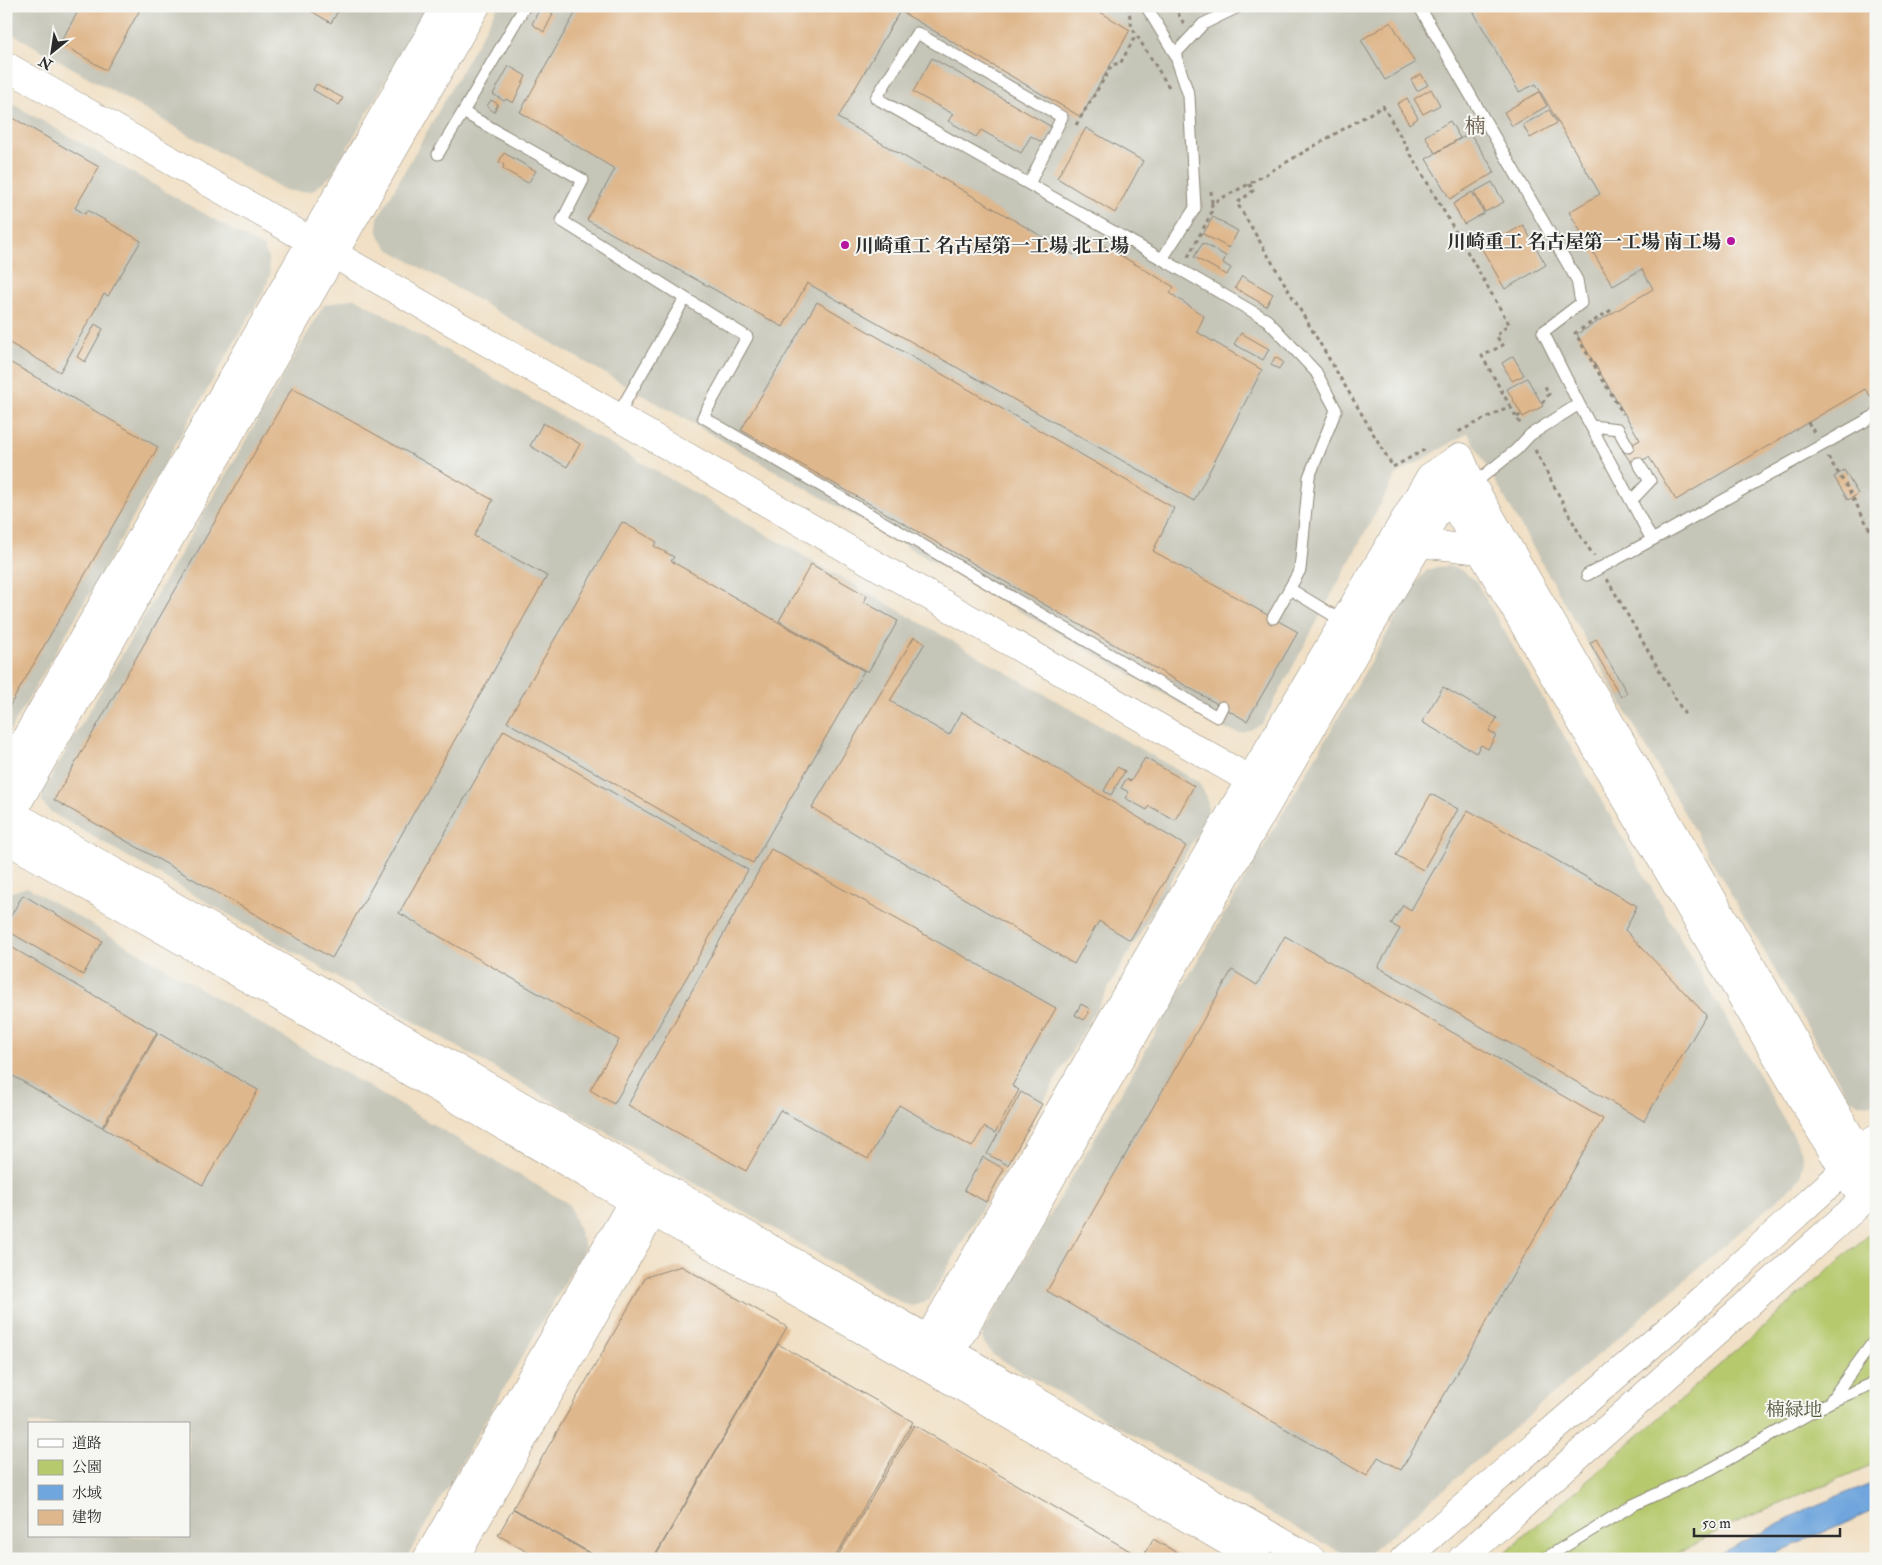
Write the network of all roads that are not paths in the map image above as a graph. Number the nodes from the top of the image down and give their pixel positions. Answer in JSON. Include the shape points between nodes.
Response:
{"nodes":[{"id":1,"x":446,"y":6,"type":"edge"},
{"id":2,"x":476,"y":6,"type":"edge"},
{"id":3,"x":524,"y":6,"type":"edge"},
{"id":4,"x":1146,"y":6,"type":"edge"},
{"id":5,"x":1240,"y":6,"type":"edge"},
{"id":6,"x":1419,"y":6,"type":"edge"},
{"id":7,"x":1175,"y":54,"type":"junction"},
{"id":8,"x":6,"y":66,"type":"edge"},
{"id":9,"x":463,"y":112,"type":"junction"},
{"id":10,"x":438,"y":154,"type":"dead end"},
{"id":11,"x":1028,"y":184,"type":"junction"},
{"id":12,"x":323,"y":247,"type":"junction"},
{"id":13,"x":1162,"y":259,"type":"junction"},
{"id":14,"x":685,"y":298,"type":"junction"},
{"id":15,"x":1579,"y":404,"type":"junction"},
{"id":16,"x":1876,"y":415,"type":"edge"},
{"id":17,"x":617,"y":416,"type":"junction"},
{"id":18,"x":1592,"y":426,"type":"junction"},
{"id":19,"x":1628,"y":447,"type":"dead end"},
{"id":20,"x":1638,"y":463,"type":"dead end"},
{"id":21,"x":1450,"y":485,"type":"junction"},
{"id":22,"x":1631,"y":501,"type":"junction"},
{"id":23,"x":1652,"y":540,"type":"junction"},
{"id":24,"x":1420,"y":543,"type":"junction"},
{"id":25,"x":1480,"y":550,"type":"junction"},
{"id":26,"x":1587,"y":574,"type":"dead end"},
{"id":27,"x":1290,"y":589,"type":"junction"},
{"id":28,"x":1273,"y":618,"type":"dead end"},
{"id":29,"x":1355,"y":629,"type":"junction"},
{"id":30,"x":1222,"y":707,"type":"dead end"},
{"id":31,"x":6,"y":773,"type":"edge"},
{"id":32,"x":1261,"y":787,"type":"junction"},
{"id":33,"x":8,"y":822,"type":"edge"},
{"id":34,"x":1859,"y":1153,"type":"edge"},
{"id":35,"x":1876,"y":1171,"type":"edge"},
{"id":36,"x":1870,"y":1194,"type":"edge"},
{"id":37,"x":643,"y":1207,"type":"junction"},
{"id":38,"x":1876,"y":1338,"type":"edge"},
{"id":39,"x":934,"y":1356,"type":"junction"},
{"id":40,"x":1876,"y":1382,"type":"edge"},
{"id":41,"x":1830,"y":1402,"type":"junction"},
{"id":42,"x":427,"y":1559,"type":"edge"},
{"id":43,"x":454,"y":1559,"type":"edge"},
{"id":44,"x":1258,"y":1559,"type":"edge"},
{"id":45,"x":1311,"y":1559,"type":"edge"},
{"id":46,"x":1404,"y":1559,"type":"edge"},
{"id":47,"x":1462,"y":1559,"type":"edge"},
{"id":48,"x":1544,"y":1559,"type":"edge"}],
"edges":[{"from":1,"to":12,"type":"street"},
{"from":2,"to":12,"type":"street"},
{"from":3,"to":9,"type":"lane"},
{"from":4,"to":7,"type":"lane"},
{"from":5,"to":7,"type":"lane","via":[[1203,24]]},
{"from":6,"to":15,"type":"lane","via":[[1577,280],[1581,303],[1543,332]]},
{"from":7,"to":13,"type":"lane","via":[[1189,96],[1195,208]]},
{"from":8,"to":12,"type":"street"},
{"from":9,"to":10,"type":"lane"},
{"from":9,"to":14,"type":"lane","via":[[583,180],[562,221]]},
{"from":11,"to":11,"type":"lane","via":[[876,98],[917,33],[1062,117]]},
{"from":11,"to":13,"type":"lane"},
{"from":12,"to":17,"type":"street"},
{"from":12,"to":31,"type":"street"},
{"from":12,"to":33,"type":"street"},
{"from":13,"to":27,"type":"lane","via":[[1267,320],[1316,372],[1336,410],[1309,477],[1300,570]]},
{"from":14,"to":17,"type":"lane"},
{"from":14,"to":30,"type":"lane","via":[[747,337],[703,417],[1217,717]]},
{"from":15,"to":18,"type":"lane"},
{"from":15,"to":21,"type":"lane","via":[[1530,435],[1516,450]]},
{"from":16,"to":23,"type":"lane"},
{"from":17,"to":32,"type":"street"},
{"from":18,"to":19,"type":"lane","via":[[1618,429]]},
{"from":18,"to":22,"type":"lane"},
{"from":20,"to":22,"type":"lane","via":[[1650,481]]},
{"from":21,"to":24,"type":"street"},
{"from":21,"to":25,"type":"street"},
{"from":21,"to":29,"type":"street"},
{"from":21,"to":34,"type":"street"},
{"from":22,"to":23,"type":"lane"},
{"from":23,"to":26,"type":"lane"},
{"from":24,"to":25,"type":"street"},
{"from":24,"to":29,"type":"street"},
{"from":25,"to":34,"type":"street"},
{"from":27,"to":28,"type":"lane"},
{"from":27,"to":29,"type":"lane"},
{"from":29,"to":32,"type":"street"},
{"from":32,"to":39,"type":"street"},
{"from":33,"to":37,"type":"street"},
{"from":33,"to":39,"type":"street"},
{"from":34,"to":35,"type":"street"},
{"from":34,"to":36,"type":"street"},
{"from":34,"to":46,"type":"street","via":[[1689,1312]]},
{"from":36,"to":47,"type":"street"},
{"from":37,"to":39,"type":"street"},
{"from":37,"to":42,"type":"street"},
{"from":37,"to":43,"type":"street"},
{"from":38,"to":41,"type":"lane"},
{"from":39,"to":44,"type":"street"},
{"from":39,"to":45,"type":"street"},
{"from":40,"to":41,"type":"lane"},
{"from":41,"to":48,"type":"lane","via":[[1712,1469],[1633,1505]]}]}
